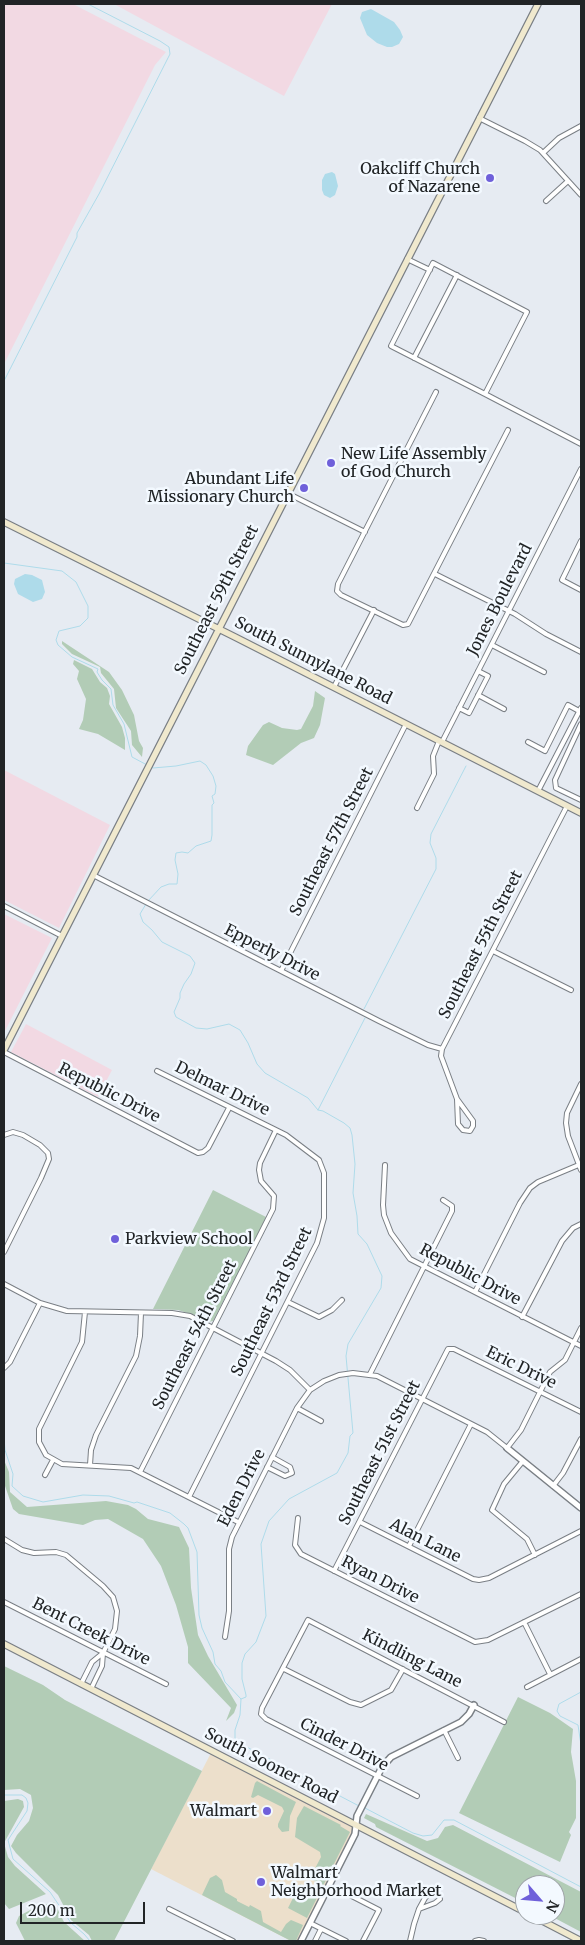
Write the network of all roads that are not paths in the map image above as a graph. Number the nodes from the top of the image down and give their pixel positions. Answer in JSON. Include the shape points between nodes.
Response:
{"nodes":[{"id":1,"x":538,"y":4,"type":"edge"},
{"id":2,"x":479,"y":118,"type":"junction"},
{"id":3,"x":581,"y":126,"type":"edge"},
{"id":4,"x":543,"y":153,"type":"junction"},
{"id":5,"x":568,"y":180,"type":"junction"},
{"id":6,"x":581,"y":193,"type":"edge"},
{"id":7,"x":546,"y":201,"type":"dead end"},
{"id":8,"x":407,"y":259,"type":"junction"},
{"id":9,"x":430,"y":270,"type":"junction"},
{"id":10,"x":457,"y":275,"type":"junction"},
{"id":11,"x":414,"y":358,"type":"junction"},
{"id":12,"x":436,"y":392,"type":"dead end"},
{"id":13,"x":485,"y":394,"type":"junction"},
{"id":14,"x":508,"y":430,"type":"dead end"},
{"id":15,"x":581,"y":444,"type":"edge"},
{"id":16,"x":581,"y":469,"type":"edge"},
{"id":17,"x":287,"y":493,"type":"junction"},
{"id":18,"x":4,"y":522,"type":"edge"},
{"id":19,"x":365,"y":532,"type":"junction"},
{"id":20,"x":581,"y":541,"type":"edge"},
{"id":21,"x":435,"y":574,"type":"junction"},
{"id":22,"x":581,"y":590,"type":"edge"},
{"id":23,"x":374,"y":610,"type":"junction"},
{"id":24,"x":509,"y":611,"type":"junction"},
{"id":25,"x":218,"y":628,"type":"junction"},
{"id":26,"x":492,"y":645,"type":"junction"},
{"id":27,"x":581,"y":652,"type":"edge"},
{"id":28,"x":478,"y":671,"type":"junction"},
{"id":29,"x":544,"y":672,"type":"dead end"},
{"id":30,"x":334,"y":687,"type":"junction"},
{"id":31,"x":478,"y":695,"type":"junction"},
{"id":32,"x":459,"y":708,"type":"junction"},
{"id":33,"x":504,"y":709,"type":"dead end"},
{"id":34,"x":580,"y":709,"type":"edge"},
{"id":35,"x":576,"y":718,"type":"junction"},
{"id":36,"x":581,"y":720,"type":"edge"},
{"id":37,"x":406,"y":724,"type":"junction"},
{"id":38,"x":581,"y":724,"type":"edge"},
{"id":39,"x":441,"y":742,"type":"junction"},
{"id":40,"x":528,"y":742,"type":"dead end"},
{"id":41,"x":545,"y":751,"type":"junction"},
{"id":42,"x":556,"y":757,"type":"junction"},
{"id":43,"x":562,"y":763,"type":"junction"},
{"id":44,"x":538,"y":791,"type":"junction"},
{"id":45,"x":581,"y":800,"type":"edge"},
{"id":46,"x":567,"y":806,"type":"junction"},
{"id":47,"x":417,"y":808,"type":"dead end"},
{"id":48,"x":581,"y":813,"type":"edge"},
{"id":49,"x":93,"y":875,"type":"junction"},
{"id":50,"x":4,"y":906,"type":"edge"},
{"id":51,"x":62,"y":936,"type":"junction"},
{"id":52,"x":493,"y":951,"type":"junction"},
{"id":53,"x":281,"y":971,"type":"junction"},
{"id":54,"x":571,"y":990,"type":"dead end"},
{"id":55,"x":442,"y":1049,"type":"junction"},
{"id":56,"x":4,"y":1051,"type":"edge"},
{"id":57,"x":157,"y":1071,"type":"dead end"},
{"id":58,"x":581,"y":1084,"type":"edge"},
{"id":59,"x":457,"y":1099,"type":"junction"},
{"id":60,"x":229,"y":1108,"type":"junction"},
{"id":61,"x":276,"y":1130,"type":"junction"},
{"id":62,"x":4,"y":1135,"type":"edge"},
{"id":63,"x":580,"y":1164,"type":"edge"},
{"id":64,"x":385,"y":1165,"type":"dead end"},
{"id":65,"x":581,"y":1170,"type":"edge"},
{"id":66,"x":443,"y":1200,"type":"dead end"},
{"id":67,"x":581,"y":1224,"type":"edge"},
{"id":68,"x":4,"y":1252,"type":"edge"},
{"id":69,"x":424,"y":1266,"type":"junction"},
{"id":70,"x":4,"y":1284,"type":"edge"},
{"id":71,"x":475,"y":1292,"type":"junction"},
{"id":72,"x":342,"y":1300,"type":"dead end"},
{"id":73,"x":288,"y":1302,"type":"junction"},
{"id":74,"x":40,"y":1303,"type":"junction"},
{"id":75,"x":85,"y":1312,"type":"junction"},
{"id":76,"x":140,"y":1313,"type":"junction"},
{"id":77,"x":522,"y":1317,"type":"junction"},
{"id":78,"x":213,"y":1328,"type":"junction"},
{"id":79,"x":581,"y":1328,"type":"edge"},
{"id":80,"x":574,"y":1342,"type":"junction"},
{"id":81,"x":581,"y":1346,"type":"edge"},
{"id":82,"x":450,"y":1348,"type":"joint"},
{"id":83,"x":262,"y":1353,"type":"junction"},
{"id":84,"x":4,"y":1368,"type":"edge"},
{"id":85,"x":370,"y":1374,"type":"junction"},
{"id":86,"x":310,"y":1390,"type":"junction"},
{"id":87,"x":540,"y":1391,"type":"junction"},
{"id":88,"x":422,"y":1399,"type":"junction"},
{"id":89,"x":297,"y":1408,"type":"junction"},
{"id":90,"x":581,"y":1412,"type":"edge"},
{"id":91,"x":321,"y":1422,"type":"dead end"},
{"id":92,"x":471,"y":1424,"type":"junction"},
{"id":93,"x":581,"y":1439,"type":"edge"},
{"id":94,"x":507,"y":1448,"type":"junction"},
{"id":95,"x":272,"y":1457,"type":"junction"},
{"id":96,"x":53,"y":1460,"type":"junction"},
{"id":97,"x":523,"y":1461,"type":"junction"},
{"id":98,"x":90,"y":1465,"type":"junction"},
{"id":99,"x":267,"y":1467,"type":"junction"},
{"id":100,"x":140,"y":1472,"type":"junction"},
{"id":101,"x":44,"y":1474,"type":"dead end"},
{"id":102,"x":553,"y":1486,"type":"junction"},
{"id":103,"x":189,"y":1496,"type":"junction"},
{"id":104,"x":581,"y":1508,"type":"edge"},
{"id":105,"x":298,"y":1518,"type":"dead end"},
{"id":106,"x":238,"y":1522,"type":"junction"},
{"id":107,"x":360,"y":1522,"type":"junction"},
{"id":108,"x":581,"y":1531,"type":"edge"},
{"id":109,"x":4,"y":1539,"type":"edge"},
{"id":110,"x":408,"y":1546,"type":"junction"},
{"id":111,"x":536,"y":1555,"type":"junction"},
{"id":112,"x":334,"y":1571,"type":"junction"},
{"id":113,"x":581,"y":1594,"type":"edge"},
{"id":114,"x":4,"y":1602,"type":"edge"},
{"id":115,"x":524,"y":1622,"type":"junction"},
{"id":116,"x":225,"y":1637,"type":"dead end"},
{"id":117,"x":4,"y":1644,"type":"edge"},
{"id":118,"x":103,"y":1653,"type":"junction"},
{"id":119,"x":581,"y":1659,"type":"edge"},
{"id":120,"x":284,"y":1669,"type":"junction"},
{"id":121,"x":403,"y":1669,"type":"junction"},
{"id":122,"x":550,"y":1674,"type":"junction"},
{"id":123,"x":81,"y":1684,"type":"junction"},
{"id":124,"x":166,"y":1684,"type":"dead end"},
{"id":125,"x":527,"y":1687,"type":"dead end"},
{"id":126,"x":91,"y":1689,"type":"junction"},
{"id":127,"x":474,"y":1705,"type":"junction"},
{"id":128,"x":504,"y":1722,"type":"dead end"},
{"id":129,"x":444,"y":1730,"type":"junction"},
{"id":130,"x":458,"y":1758,"type":"dead end"},
{"id":131,"x":377,"y":1776,"type":"junction"},
{"id":132,"x":417,"y":1796,"type":"dead end"},
{"id":133,"x":356,"y":1825,"type":"junction"},
{"id":134,"x":340,"y":1890,"type":"dead end"},
{"id":135,"x":515,"y":1907,"type":"edge"},
{"id":136,"x":168,"y":1909,"type":"dead end"},
{"id":137,"x":419,"y":1909,"type":"junction"},
{"id":138,"x":310,"y":1923,"type":"junction"},
{"id":139,"x":550,"y":1925,"type":"edge"},
{"id":140,"x":321,"y":1929,"type":"junction"},
{"id":141,"x":233,"y":1941,"type":"edge"},
{"id":142,"x":301,"y":1941,"type":"edge"},
{"id":143,"x":315,"y":1941,"type":"edge"},
{"id":144,"x":346,"y":1941,"type":"edge"},
{"id":145,"x":363,"y":1941,"type":"edge"},
{"id":146,"x":410,"y":1941,"type":"edge"},
{"id":147,"x":475,"y":1941,"type":"edge"},
{"id":148,"x":484,"y":1941,"type":"edge"},
{"id":149,"x":581,"y":1941,"type":"edge"}],
"edges":[{"from":1,"to":2,"type":"main road","name":"Southeast 59th Street"},
{"from":2,"to":4,"type":"street"},
{"from":2,"to":8,"type":"main road","name":"Southeast 59th Street"},
{"from":3,"to":4,"type":"street","via":[[559,138]]},
{"from":4,"to":5,"type":"street"},
{"from":5,"to":6,"type":"street"},
{"from":5,"to":7,"type":"street"},
{"from":8,"to":9,"type":"street"},
{"from":8,"to":17,"type":"main road","name":"Southeast 59th Street"},
{"from":9,"to":10,"type":"street","via":[[433,263]]},
{"from":9,"to":11,"type":"street","via":[[391,346]]},
{"from":10,"to":11,"type":"street"},
{"from":10,"to":13,"type":"street","via":[[527,312]]},
{"from":11,"to":13,"type":"street"},
{"from":12,"to":19,"type":"street"},
{"from":13,"to":15,"type":"street"},
{"from":14,"to":21,"type":"street"},
{"from":16,"to":24,"type":"street","name":"Jones Boulevard"},
{"from":17,"to":19,"type":"street"},
{"from":17,"to":25,"type":"main road","name":"Southeast 59th Street"},
{"from":18,"to":25,"type":"main road","name":"South Sunnylane Road"},
{"from":19,"to":23,"type":"street","via":[[337,591]]},
{"from":20,"to":22,"type":"street","via":[[562,580]]},
{"from":21,"to":23,"type":"street","via":[[408,624],[403,625]]},
{"from":21,"to":24,"type":"street"},
{"from":23,"to":30,"type":"street"},
{"from":24,"to":26,"type":"street","name":"Jones Boulevard"},
{"from":24,"to":27,"type":"street"},
{"from":25,"to":30,"type":"main road","name":"South Sunnylane Road"},
{"from":25,"to":49,"type":"main road","name":"Southeast 59th Street"},
{"from":26,"to":28,"type":"street","name":"Jones Boulevard"},
{"from":26,"to":29,"type":"street"},
{"from":28,"to":31,"type":"street","via":[[488,676]]},
{"from":28,"to":32,"type":"street","name":"Jones Boulevard"},
{"from":30,"to":37,"type":"main road","name":"South Sunnylane Road"},
{"from":31,"to":32,"type":"street","via":[[469,713]]},
{"from":31,"to":33,"type":"street"},
{"from":32,"to":39,"type":"street","name":"Jones Boulevard"},
{"from":34,"to":35,"type":"street"},
{"from":34,"to":41,"type":"street","via":[[568,705]]},
{"from":35,"to":36,"type":"street"},
{"from":35,"to":42,"type":"street"},
{"from":37,"to":39,"type":"main road","name":"South Sunnylane Road"},
{"from":37,"to":53,"type":"street","name":"Southeast 57th Street"},
{"from":38,"to":43,"type":"street"},
{"from":39,"to":44,"type":"main road","name":"South Sunnylane Road"},
{"from":39,"to":47,"type":"street","name":"Jones Boulevard","via":[[433,756],[434,774]]},
{"from":40,"to":41,"type":"street"},
{"from":41,"to":42,"type":"street"},
{"from":42,"to":43,"type":"street"},
{"from":42,"to":44,"type":"street"},
{"from":43,"to":45,"type":"street","via":[[555,780],[556,788]]},
{"from":44,"to":46,"type":"main road","name":"South Sunnylane Road"},
{"from":46,"to":48,"type":"main road","name":"South Sunnylane Road"},
{"from":46,"to":52,"type":"street","name":"Southeast 55th Street"},
{"from":49,"to":51,"type":"main road","name":"Southeast 59th Street"},
{"from":49,"to":53,"type":"street","name":"Epperly Drive"},
{"from":50,"to":51,"type":"street"},
{"from":51,"to":56,"type":"main road","name":"Southeast 59th Street"},
{"from":52,"to":54,"type":"street"},
{"from":52,"to":55,"type":"street","name":"Southeast 55th Street"},
{"from":53,"to":55,"type":"street","name":"Epperly Drive","via":[[428,1045]]},
{"from":55,"to":59,"type":"street","via":[[441,1056]]},
{"from":56,"to":60,"type":"street","name":"Republic Drive","via":[[198,1153],[208,1148]]},
{"from":57,"to":60,"type":"street","name":"Delmar Drive"},
{"from":58,"to":63,"type":"street","via":[[566,1123]]},
{"from":59,"to":59,"type":"street","via":[[458,1124],[463,1130],[470,1130],[472,1121]]},
{"from":60,"to":61,"type":"street","name":"Delmar Drive"},
{"from":61,"to":73,"type":"street","name":"Southeast 53rd Street","via":[[314,1155],[324,1173],[325,1205],[320,1236]]},
{"from":61,"to":78,"type":"street","name":"Southeast 54th Street","via":[[259,1170],[261,1181],[274,1196],[274,1206]]},
{"from":62,"to":68,"type":"street","via":[[10,1132],[23,1135],[48,1153],[46,1167]]},
{"from":63,"to":65,"type":"street"},
{"from":63,"to":71,"type":"street","via":[[538,1182],[525,1194]]},
{"from":64,"to":69,"type":"street","name":"Republic Drive","via":[[383,1205],[387,1224],[410,1259]]},
{"from":66,"to":69,"type":"street","via":[[452,1206],[452,1211]]},
{"from":67,"to":77,"type":"street","via":[[562,1240]]},
{"from":69,"to":71,"type":"street","name":"Republic Drive"},
{"from":69,"to":85,"type":"street"},
{"from":70,"to":74,"type":"street"},
{"from":71,"to":77,"type":"street","name":"Republic Drive"},
{"from":72,"to":73,"type":"street","via":[[319,1316]]},
{"from":73,"to":83,"type":"street","name":"Southeast 53rd Street"},
{"from":74,"to":75,"type":"street","via":[[60,1310]]},
{"from":74,"to":84,"type":"street"},
{"from":75,"to":76,"type":"street"},
{"from":75,"to":96,"type":"street","via":[[82,1342],[39,1429],[41,1446]]},
{"from":76,"to":78,"type":"street","via":[[185,1315]]},
{"from":76,"to":98,"type":"street","via":[[136,1356],[96,1435]]},
{"from":77,"to":80,"type":"street","name":"Republic Drive"},
{"from":78,"to":83,"type":"street"},
{"from":78,"to":100,"type":"street","name":"Southeast 54th Street"},
{"from":79,"to":80,"type":"street"},
{"from":80,"to":81,"type":"street","name":"Republic Drive"},
{"from":80,"to":87,"type":"street","via":[[565,1360],[550,1372]]},
{"from":82,"to":87,"type":"street","name":"Eric Drive"},
{"from":82,"to":88,"type":"street","name":"Southeast 51st Street"},
{"from":83,"to":86,"type":"street","via":[[290,1370]]},
{"from":83,"to":103,"type":"street","name":"Southeast 53rd Street"},
{"from":85,"to":86,"type":"street","via":[[346,1373],[328,1378]]},
{"from":85,"to":88,"type":"street"},
{"from":86,"to":89,"type":"street","name":"Eden Drive"},
{"from":87,"to":90,"type":"street","name":"Eric Drive"},
{"from":87,"to":94,"type":"street","via":[[521,1430]]},
{"from":88,"to":92,"type":"street"},
{"from":88,"to":107,"type":"street","name":"Southeast 51st Street"},
{"from":89,"to":91,"type":"street"},
{"from":89,"to":95,"type":"street","name":"Eden Drive"},
{"from":92,"to":94,"type":"street"},
{"from":92,"to":110,"type":"street"},
{"from":93,"to":102,"type":"street"},
{"from":94,"to":97,"type":"street"},
{"from":95,"to":99,"type":"street","name":"Eden Drive"},
{"from":95,"to":99,"type":"street","via":[[290,1466],[292,1473],[285,1476]]},
{"from":96,"to":98,"type":"street","via":[[62,1464]]},
{"from":96,"to":101,"type":"street"},
{"from":97,"to":102,"type":"street"},
{"from":97,"to":111,"type":"street","via":[[504,1484],[492,1510],[527,1539]]},
{"from":98,"to":100,"type":"street","via":[[126,1467]]},
{"from":99,"to":106,"type":"street","name":"Eden Drive"},
{"from":100,"to":103,"type":"street"},
{"from":102,"to":104,"type":"street"},
{"from":103,"to":106,"type":"street"},
{"from":105,"to":112,"type":"street","name":"Ryan Drive","via":[[296,1548],[301,1554]]},
{"from":106,"to":116,"type":"street","name":"Eden Drive","via":[[229,1549],[229,1611]]},
{"from":107,"to":110,"type":"street","name":"Alan Lane"},
{"from":107,"to":112,"type":"street","name":"Southeast 51st Street"},
{"from":108,"to":111,"type":"street"},
{"from":109,"to":118,"type":"street","via":[[29,1552],[63,1554],[109,1592],[116,1606],[117,1621]]},
{"from":110,"to":111,"type":"street","name":"Alan Lane","via":[[479,1580]]},
{"from":112,"to":115,"type":"street","name":"Ryan Drive","via":[[468,1639],[482,1642]]},
{"from":113,"to":115,"type":"street"},
{"from":114,"to":118,"type":"street","name":"Bent Creek Drive"},
{"from":115,"to":122,"type":"street"},
{"from":117,"to":123,"type":"main road","name":"South Sooner Road"},
{"from":118,"to":123,"type":"street","via":[[92,1662]]},
{"from":118,"to":124,"type":"street","name":"Bent Creek Drive"},
{"from":118,"to":126,"type":"street","via":[[102,1666]]},
{"from":119,"to":122,"type":"street"},
{"from":120,"to":121,"type":"street","via":[[361,1705],[391,1690]]},
{"from":120,"to":121,"type":"street","name":"Kindling Lane","via":[[308,1620]]},
{"from":120,"to":131,"type":"street","name":"Cinder Drive","via":[[261,1714]]},
{"from":121,"to":127,"type":"street","name":"Kindling Lane"},
{"from":122,"to":125,"type":"street"},
{"from":123,"to":126,"type":"main road","name":"South Sooner Road"},
{"from":126,"to":133,"type":"main road","name":"South Sooner Road"},
{"from":127,"to":128,"type":"street","name":"Kindling Lane"},
{"from":127,"to":129,"type":"street","via":[[465,1719]]},
{"from":129,"to":130,"type":"street"},
{"from":129,"to":131,"type":"street","via":[[391,1758]]},
{"from":131,"to":132,"type":"street","name":"Cinder Drive"},
{"from":131,"to":133,"type":"street"},
{"from":133,"to":135,"type":"main road","name":"South Sooner Road"},
{"from":133,"to":138,"type":"street","via":[[355,1834]]},
{"from":134,"to":145,"type":"street","via":[[379,1910]]},
{"from":136,"to":141,"type":"street"},
{"from":137,"to":137,"type":"street","via":[[435,1904],[440,1898],[438,1894],[434,1891],[428,1894]]},
{"from":137,"to":146,"type":"street"},
{"from":138,"to":140,"type":"street"},
{"from":138,"to":142,"type":"street"},
{"from":139,"to":149,"type":"main road"},
{"from":140,"to":143,"type":"street"},
{"from":140,"to":144,"type":"street"},
{"from":147,"to":148,"type":"street"}]}
